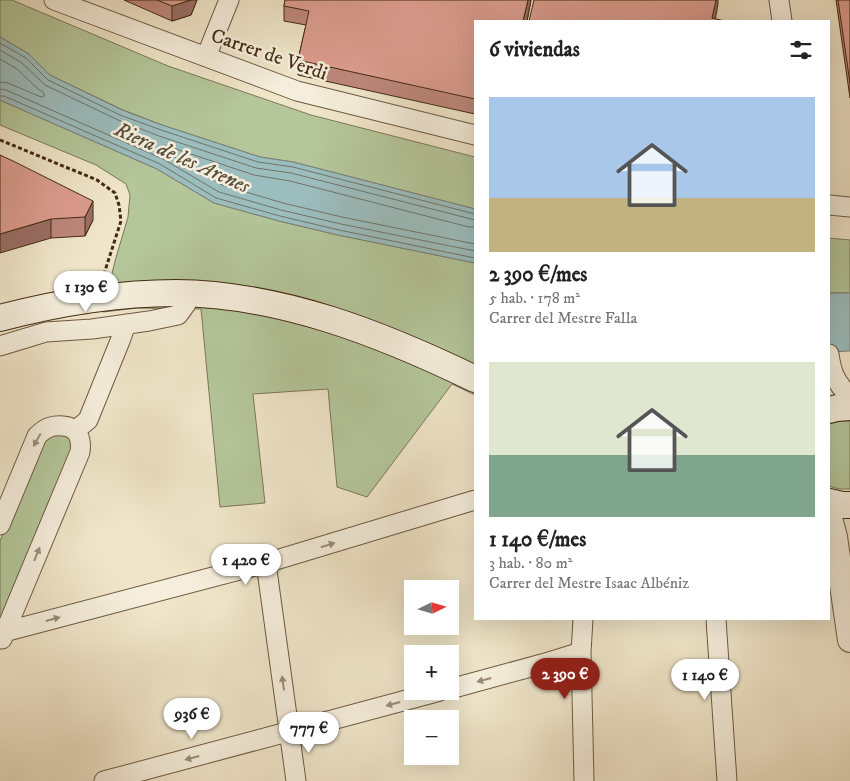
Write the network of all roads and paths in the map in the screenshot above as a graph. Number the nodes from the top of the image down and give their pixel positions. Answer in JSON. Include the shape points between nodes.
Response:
{"nodes":[{"id":1,"x":54,"y":0,"type":"edge"},
{"id":2,"x":229,"y":0,"type":"edge"},
{"id":3,"x":779,"y":0,"type":"edge"},
{"id":4,"x":782,"y":20,"type":"edge"},
{"id":5,"x":206,"y":57,"type":"junction"},
{"id":6,"x":474,"y":135,"type":"edge"},
{"id":7,"x":0,"y":140,"type":"edge"},
{"id":8,"x":830,"y":205,"type":"edge"},
{"id":9,"x":850,"y":207,"type":"edge"},
{"id":10,"x":188,"y":294,"type":"junction"},
{"id":11,"x":97,"y":299,"type":"junction"},
{"id":12,"x":0,"y":318,"type":"edge"},
{"id":13,"x":126,"y":324,"type":"junction"},
{"id":14,"x":0,"y":346,"type":"edge"},
{"id":15,"x":830,"y":370,"type":"edge"},
{"id":16,"x":473,"y":380,"type":"edge"},
{"id":17,"x":850,"y":398,"type":"edge"},
{"id":18,"x":850,"y":407,"type":"edge"},
{"id":19,"x":830,"y":410,"type":"edge"},
{"id":20,"x":76,"y":430,"type":"junction"},
{"id":21,"x":8,"y":491,"type":"edge"},
{"id":22,"x":474,"y":500,"type":"edge"},
{"id":23,"x":830,"y":502,"type":"edge"},
{"id":24,"x":850,"y":505,"type":"edge"},
{"id":25,"x":830,"y":518,"type":"edge"},
{"id":26,"x":0,"y":525,"type":"edge"},
{"id":27,"x":266,"y":563,"type":"junction"},
{"id":28,"x":583,"y":620,"type":"edge"},
{"id":29,"x":716,"y":620,"type":"edge"},
{"id":30,"x":2,"y":636,"type":"edge"},
{"id":31,"x":850,"y":640,"type":"edge"},
{"id":32,"x":581,"y":652,"type":"junction"},
{"id":33,"x":459,"y":687,"type":"edge"},
{"id":34,"x":407,"y":700,"type":"edge"},
{"id":35,"x":290,"y":732,"type":"junction"},
{"id":36,"x":104,"y":781,"type":"edge"},
{"id":37,"x":296,"y":781,"type":"edge"},
{"id":38,"x":584,"y":781,"type":"edge"},
{"id":39,"x":727,"y":781,"type":"edge"}],
"edges":[{"from":1,"to":5,"type":"street","name":"Carrer de Verdi"},
{"from":2,"to":5,"type":"street"},
{"from":3,"to":4,"type":"street"},
{"from":5,"to":6,"type":"street","name":"Carrer de Verdi","via":[[297,91]]},
{"from":7,"to":11,"type":"path","via":[[98,180],[115,193],[121,222]]},
{"from":8,"to":9,"type":"street"},
{"from":10,"to":11,"type":"main road","via":[[160,293]]},
{"from":10,"to":13,"type":"street","via":[[178,315]]},
{"from":10,"to":16,"type":"main road","via":[[257,301],[327,319],[386,339]]},
{"from":11,"to":12,"type":"main road","via":[[48,306]]},
{"from":13,"to":14,"type":"street","via":[[46,332]]},
{"from":13,"to":20,"type":"street","via":[[88,420]]},
{"from":15,"to":17,"type":"street"},
{"from":18,"to":19,"type":"main road"},
{"from":20,"to":21,"type":"street","one_way":true,"via":[[68,426],[43,430]]},
{"from":30,"to":20,"type":"street","one_way":true,"via":[[80,452],[80,436]]},
{"from":21,"to":26,"type":"street"},
{"from":27,"to":22,"type":"street","one_way":true},
{"from":23,"to":24,"type":"main road"},
{"from":25,"to":31,"type":"street"},
{"from":30,"to":27,"type":"street","one_way":true},
{"from":35,"to":27,"type":"street","one_way":true},
{"from":28,"to":32,"type":"street"},
{"from":29,"to":39,"type":"street"},
{"from":32,"to":33,"type":"street","one_way":true},
{"from":32,"to":38,"type":"street"},
{"from":34,"to":35,"type":"street","one_way":true},
{"from":35,"to":36,"type":"street","one_way":true},
{"from":35,"to":37,"type":"street"}]}
